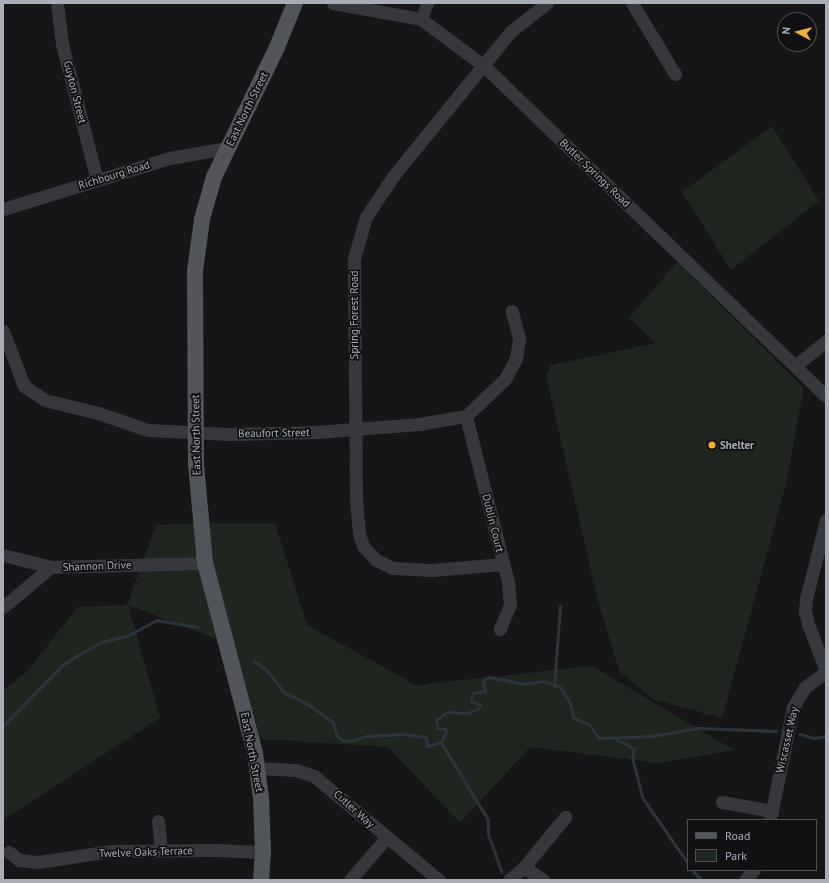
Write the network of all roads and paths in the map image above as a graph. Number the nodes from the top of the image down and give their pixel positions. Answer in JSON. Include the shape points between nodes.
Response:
{"nodes":[{"id":1,"x":57,"y":3,"type":"edge"},
{"id":2,"x":295,"y":3,"type":"edge"},
{"id":3,"x":333,"y":3,"type":"edge"},
{"id":4,"x":427,"y":3,"type":"edge"},
{"id":5,"x":547,"y":3,"type":"edge"},
{"id":6,"x":632,"y":3,"type":"edge"},
{"id":7,"x":421,"y":19,"type":"junction"},
{"id":8,"x":483,"y":65,"type":"junction"},
{"id":9,"x":675,"y":74,"type":"dead end"},
{"id":10,"x":227,"y":148,"type":"junction"},
{"id":11,"x":97,"y":180,"type":"junction"},
{"id":12,"x":3,"y":209,"type":"edge"},
{"id":13,"x":512,"y":311,"type":"dead end"},
{"id":14,"x":3,"y":332,"type":"edge"},
{"id":15,"x":826,"y":341,"type":"edge"},
{"id":16,"x":795,"y":366,"type":"junction"},
{"id":17,"x":826,"y":396,"type":"edge"},
{"id":18,"x":466,"y":416,"type":"junction"},
{"id":19,"x":355,"y":429,"type":"junction"},
{"id":20,"x":195,"y":433,"type":"junction"},
{"id":21,"x":826,"y":520,"type":"edge"},
{"id":22,"x":3,"y":556,"type":"edge"},
{"id":23,"x":205,"y":563,"type":"junction"},
{"id":24,"x":503,"y":564,"type":"junction"},
{"id":25,"x":51,"y":567,"type":"junction"},
{"id":26,"x":3,"y":607,"type":"edge"},
{"id":27,"x":500,"y":629,"type":"dead end"},
{"id":28,"x":826,"y":672,"type":"edge"},
{"id":29,"x":258,"y":768,"type":"junction"},
{"id":30,"x":722,"y":802,"type":"dead end"},
{"id":31,"x":771,"y":815,"type":"edge"},
{"id":32,"x":565,"y":817,"type":"dead end"},
{"id":33,"x":158,"y":821,"type":"dead end"},
{"id":34,"x":386,"y":838,"type":"junction"},
{"id":35,"x":161,"y":850,"type":"junction"},
{"id":36,"x":9,"y":852,"type":"dead end"},
{"id":37,"x":263,"y":852,"type":"junction"},
{"id":38,"x":524,"y":867,"type":"junction"},
{"id":39,"x":753,"y":871,"type":"edge"},
{"id":40,"x":261,"y":880,"type":"edge"},
{"id":41,"x":350,"y":880,"type":"edge"},
{"id":42,"x":440,"y":880,"type":"edge"},
{"id":43,"x":509,"y":880,"type":"edge"},
{"id":44,"x":543,"y":880,"type":"edge"},
{"id":45,"x":746,"y":880,"type":"edge"}],
"edges":[{"from":1,"to":11,"type":"street","name":"Guyton Street","via":[[62,44]]},
{"from":2,"to":10,"type":"main road","name":"East North Street","via":[[277,47]]},
{"from":3,"to":7,"type":"street","name":"Butler Springs Road"},
{"from":4,"to":7,"type":"street"},
{"from":5,"to":8,"type":"street","name":"Spring Forest Road","via":[[511,32]]},
{"from":6,"to":9,"type":"street"},
{"from":7,"to":8,"type":"street","name":"Butler Springs Road"},
{"from":8,"to":16,"type":"street","name":"Butler Springs Road"},
{"from":8,"to":19,"type":"street","name":"Spring Forest Road","via":[[394,175],[362,227],[356,249],[353,289]]},
{"from":10,"to":11,"type":"street","name":"Richbourg Road","via":[[170,158]]},
{"from":10,"to":20,"type":"main road","name":"East North Street","via":[[212,183],[196,252]]},
{"from":11,"to":12,"type":"street","name":"Richbourg Road"},
{"from":13,"to":18,"type":"street","via":[[519,338],[512,366],[489,396]]},
{"from":14,"to":20,"type":"street","name":"Beaufort Street","via":[[21,380],[36,396],[148,430]]},
{"from":15,"to":16,"type":"street"},
{"from":16,"to":17,"type":"street","name":"Butler Springs Road"},
{"from":18,"to":19,"type":"street","name":"Beaufort Street","via":[[419,424]]},
{"from":18,"to":24,"type":"street","name":"Dublin Court"},
{"from":19,"to":20,"type":"street","name":"Beaufort Street","via":[[274,434]]},
{"from":19,"to":24,"type":"street","name":"Spring Forest Road","via":[[359,534],[363,546],[376,560],[393,568],[414,570]]},
{"from":20,"to":23,"type":"main road","name":"East North Street"},
{"from":21,"to":28,"type":"street","via":[[805,611]]},
{"from":22,"to":25,"type":"street"},
{"from":23,"to":25,"type":"street","name":"Shannon Drive"},
{"from":23,"to":29,"type":"main road","name":"East North Street"},
{"from":24,"to":27,"type":"street","name":"Dublin Court","via":[[510,605]]},
{"from":25,"to":26,"type":"street","name":"Shannon Drive"},
{"from":28,"to":31,"type":"street","name":"Wiscasset Way","via":[[805,687],[793,707]]},
{"from":29,"to":34,"type":"street","name":"Cutler Way","via":[[296,770],[314,776]]},
{"from":29,"to":37,"type":"main road","name":"East North Street"},
{"from":30,"to":31,"type":"street"},
{"from":32,"to":38,"type":"street"},
{"from":33,"to":35,"type":"street"},
{"from":34,"to":41,"type":"street"},
{"from":34,"to":42,"type":"street","name":"Cutler Way"},
{"from":35,"to":36,"type":"street","name":"Twelve Oaks Terrace","via":[[112,851],[38,862],[19,860]]},
{"from":35,"to":37,"type":"street","name":"Twelve Oaks Terrace"},
{"from":37,"to":40,"type":"main road","name":"East North Street"},
{"from":38,"to":43,"type":"street"},
{"from":38,"to":44,"type":"street"},
{"from":39,"to":45,"type":"street"}]}
